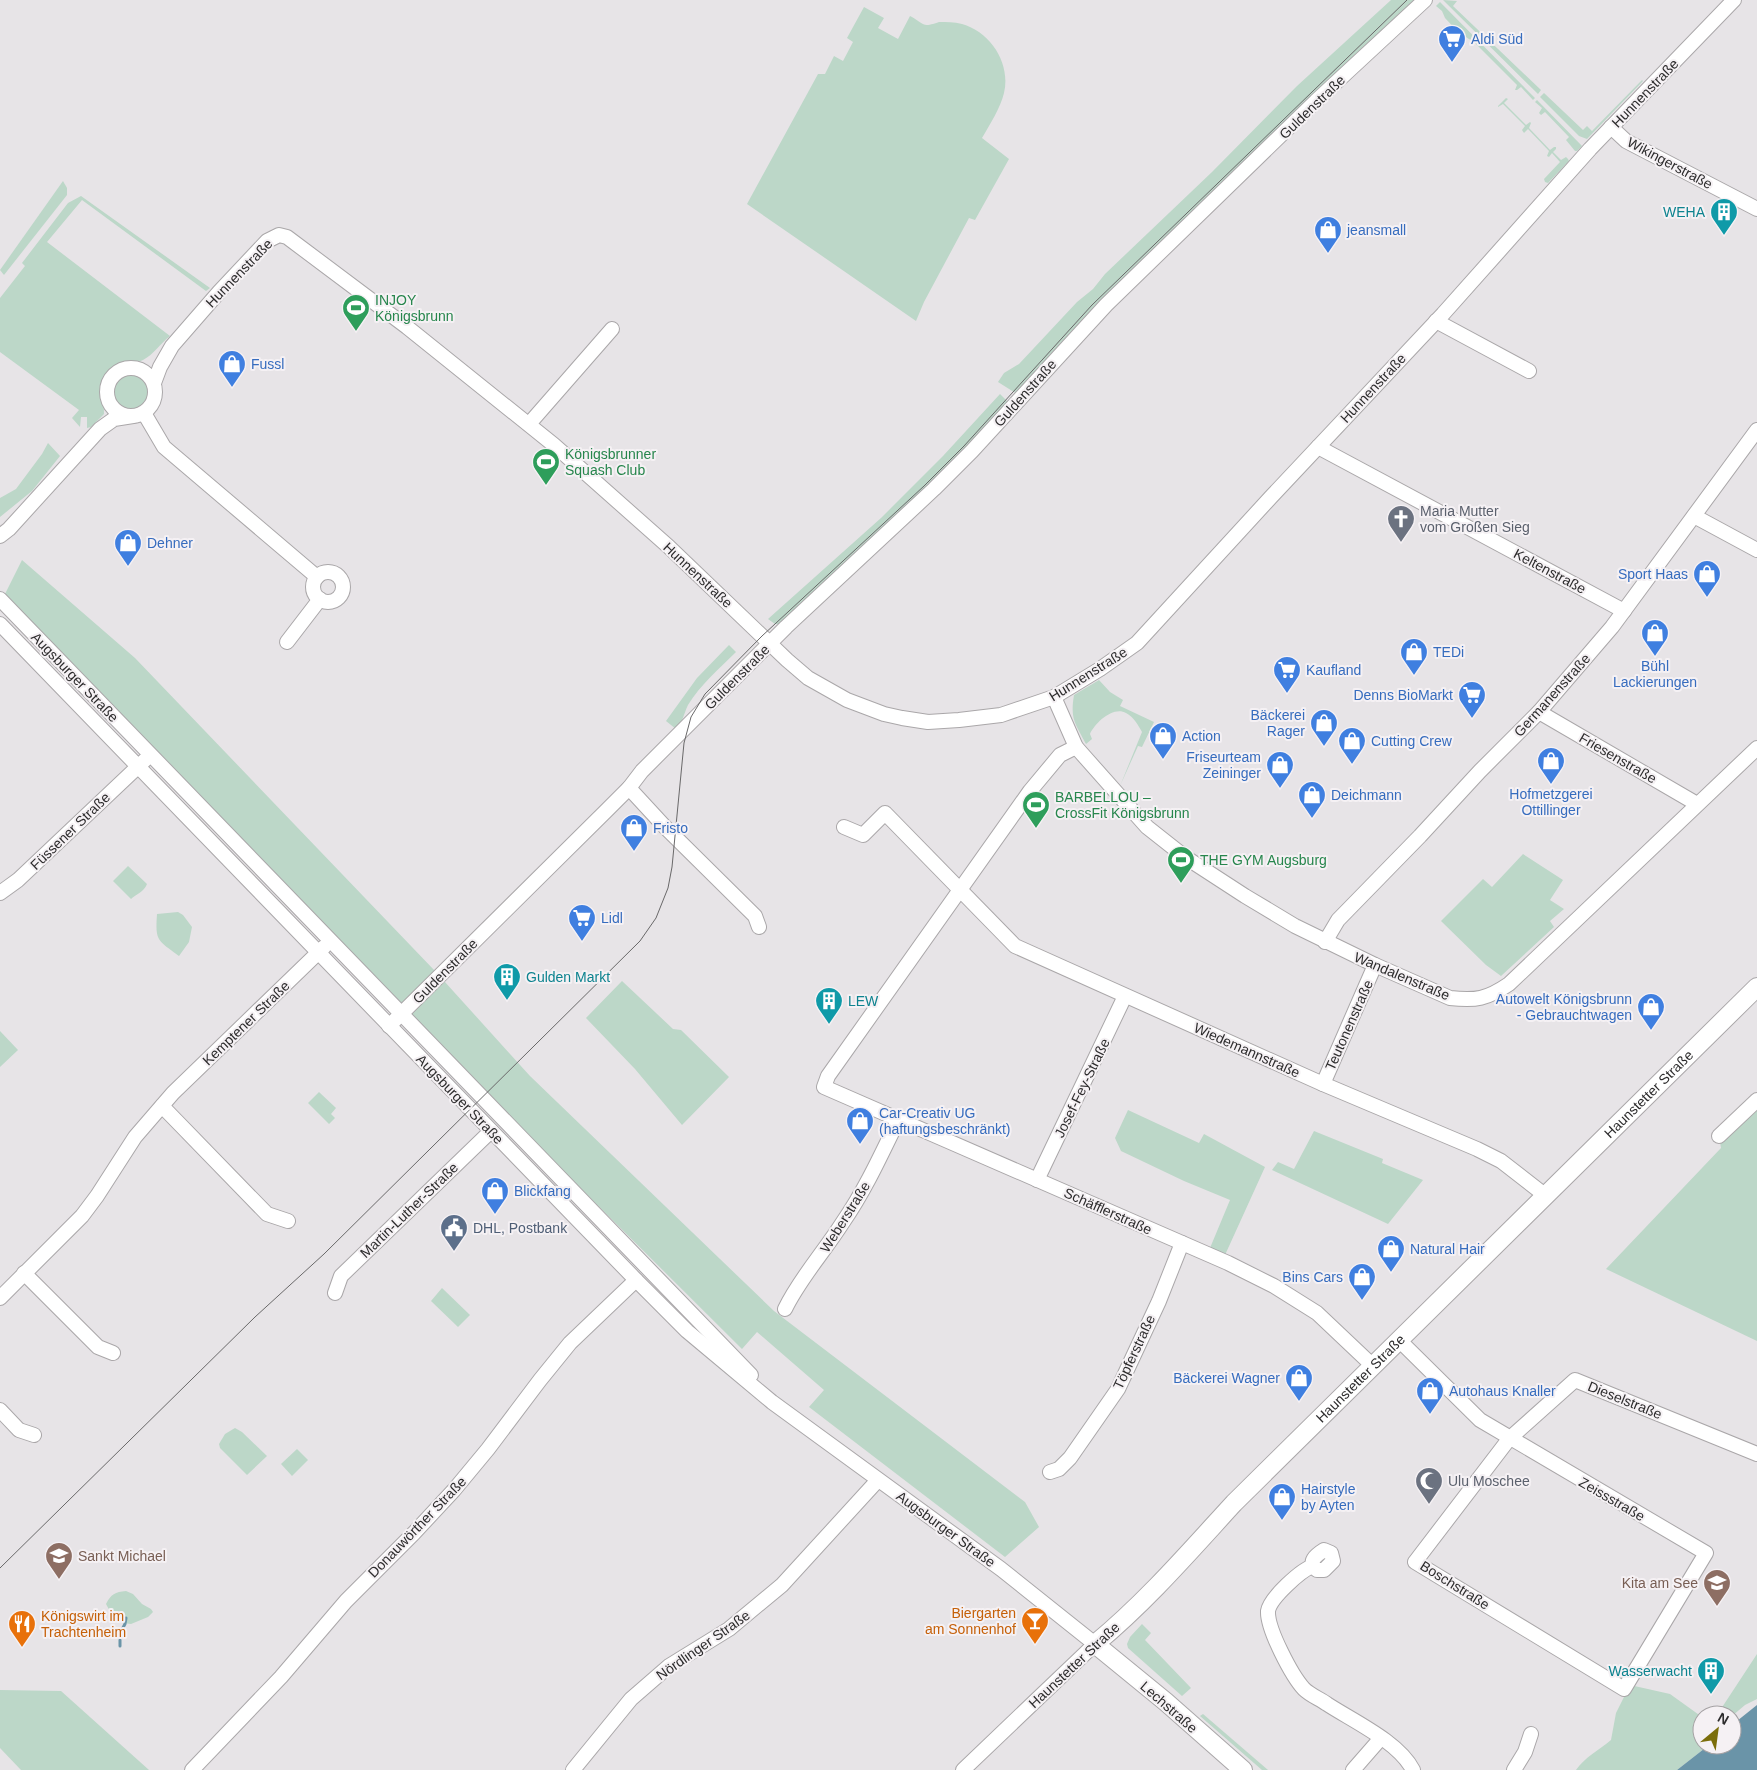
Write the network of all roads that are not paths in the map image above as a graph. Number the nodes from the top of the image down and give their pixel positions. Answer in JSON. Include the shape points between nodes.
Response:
{"nodes":[{"id":1,"x":1425,"y":0,"type":"edge"},
{"id":2,"x":1734,"y":0,"type":"edge"},
{"id":3,"x":1611,"y":127,"type":"junction"},
{"id":4,"x":1757,"y":209,"type":"edge"},
{"id":5,"x":1436,"y":321,"type":"junction"},
{"id":6,"x":612,"y":329,"type":"dead end"},
{"id":7,"x":172,"y":346,"type":"junction"},
{"id":8,"x":136,"y":369,"type":"junction"},
{"id":9,"x":1529,"y":371,"type":"dead end"},
{"id":10,"x":154,"y":383,"type":"junction"},
{"id":11,"x":108,"y":399,"type":"junction"},
{"id":12,"x":138,"y":415,"type":"junction"},
{"id":13,"x":529,"y":424,"type":"junction"},
{"id":14,"x":100,"y":429,"type":"junction"},
{"id":15,"x":1757,"y":430,"type":"edge"},
{"id":16,"x":1318,"y":447,"type":"junction"},
{"id":17,"x":1694,"y":516,"type":"junction"},
{"id":18,"x":4,"y":532,"type":"edge"},
{"id":19,"x":0,"y":546,"type":"edge"},
{"id":20,"x":1757,"y":550,"type":"edge"},
{"id":21,"x":317,"y":578,"type":"junction"},
{"id":22,"x":0,"y":599,"type":"edge"},
{"id":23,"x":320,"y":599,"type":"junction"},
{"id":24,"x":1624,"y":611,"type":"junction"},
{"id":25,"x":0,"y":624,"type":"edge"},
{"id":26,"x":287,"y":642,"type":"dead end"},
{"id":27,"x":770,"y":643,"type":"junction"},
{"id":28,"x":1054,"y":697,"type":"junction"},
{"id":29,"x":1539,"y":712,"type":"junction"},
{"id":30,"x":1076,"y":747,"type":"junction"},
{"id":31,"x":1757,"y":748,"type":"edge"},
{"id":32,"x":151,"y":754,"type":"junction"},
{"id":33,"x":138,"y":767,"type":"junction"},
{"id":34,"x":629,"y":788,"type":"junction"},
{"id":35,"x":1697,"y":804,"type":"junction"},
{"id":36,"x":844,"y":827,"type":"dead end"},
{"id":37,"x":959,"y":889,"type":"junction"},
{"id":38,"x":0,"y":893,"type":"edge"},
{"id":39,"x":759,"y":927,"type":"dead end"},
{"id":40,"x":330,"y":940,"type":"junction"},
{"id":41,"x":1325,"y":942,"type":"junction"},
{"id":42,"x":318,"y":952,"type":"junction"},
{"id":43,"x":1375,"y":965,"type":"junction"},
{"id":44,"x":1125,"y":996,"type":"junction"},
{"id":45,"x":1754,"y":996,"type":"edge"},
{"id":46,"x":402,"y":1013,"type":"junction"},
{"id":47,"x":389,"y":1026,"type":"junction"},
{"id":48,"x":1323,"y":1084,"type":"junction"},
{"id":49,"x":1757,"y":1100,"type":"edge"},
{"id":50,"x":162,"y":1106,"type":"junction"},
{"id":51,"x":898,"y":1120,"type":"junction"},
{"id":52,"x":491,"y":1131,"type":"junction"},
{"id":53,"x":1719,"y":1136,"type":"dead end"},
{"id":54,"x":1037,"y":1180,"type":"junction"},
{"id":55,"x":1546,"y":1196,"type":"junction"},
{"id":56,"x":288,"y":1221,"type":"dead end"},
{"id":57,"x":1182,"y":1244,"type":"junction"},
{"id":58,"x":24,"y":1273,"type":"junction"},
{"id":59,"x":636,"y":1280,"type":"junction"},
{"id":60,"x":334,"y":1294,"type":"dead end"},
{"id":61,"x":0,"y":1298,"type":"edge"},
{"id":62,"x":785,"y":1309,"type":"dead end"},
{"id":63,"x":1398,"y":1340,"type":"junction"},
{"id":64,"x":113,"y":1353,"type":"dead end"},
{"id":65,"x":1373,"y":1366,"type":"junction"},
{"id":66,"x":0,"y":1410,"type":"edge"},
{"id":67,"x":795,"y":1418,"type":"junction"},
{"id":68,"x":34,"y":1435,"type":"dead end"},
{"id":69,"x":1509,"y":1438,"type":"junction"},
{"id":70,"x":1757,"y":1454,"type":"edge"},
{"id":71,"x":1050,"y":1472,"type":"dead end"},
{"id":72,"x":878,"y":1480,"type":"junction"},
{"id":73,"x":1313,"y":1566,"type":"dead end"},
{"id":74,"x":1096,"y":1644,"type":"junction"},
{"id":75,"x":1624,"y":1689,"type":"joint"},
{"id":76,"x":1531,"y":1734,"type":"dead end"},
{"id":77,"x":1381,"y":1738,"type":"junction"},
{"id":78,"x":192,"y":1770,"type":"edge"},
{"id":79,"x":573,"y":1770,"type":"edge"},
{"id":80,"x":963,"y":1770,"type":"edge"},
{"id":81,"x":1243,"y":1770,"type":"edge"},
{"id":82,"x":1353,"y":1770,"type":"edge"},
{"id":83,"x":1413,"y":1770,"type":"edge"},
{"id":84,"x":1514,"y":1770,"type":"edge"}],
"edges":[{"from":1,"to":27,"type":"street","name":"Guldenstraße","via":[[1106,305],[972,451]]},
{"from":2,"to":3,"type":"street","name":"Hunnenstraße"},
{"from":3,"to":4,"type":"street","name":"Wikingerstraße","via":[[1626,141]]},
{"from":3,"to":5,"type":"street","name":"Hunnenstraße"},
{"from":5,"to":9,"type":"street"},
{"from":5,"to":16,"type":"street","name":"Hunnenstraße"},
{"from":6,"to":13,"type":"street"},
{"from":7,"to":8,"type":"street","name":"Hunnenstraße"},
{"from":7,"to":10,"type":"street","name":"Hunnenstraße"},
{"from":7,"to":13,"type":"street","name":"Hunnenstraße","via":[[266,241],[282,235],[402,323]]},
{"from":8,"to":10,"type":"street","via":[[147,374]]},
{"from":8,"to":11,"type":"street","name":"Hunnenstraße","via":[[125,369],[115,374],[107,388]]},
{"from":10,"to":12,"type":"street","name":"Hunnenstraße","via":[[152,405]]},
{"from":11,"to":12,"type":"street","via":[[122,415]]},
{"from":11,"to":14,"type":"street","name":"Hunnenstraße","via":[[108,411]]},
{"from":12,"to":14,"type":"street","name":"Hunnenstraße","via":[[114,418]]},
{"from":12,"to":21,"type":"street","via":[[164,447]]},
{"from":13,"to":27,"type":"street","name":"Hunnenstraße","via":[[662,541]]},
{"from":14,"to":18,"type":"street","name":"Hunnenstraße"},
{"from":15,"to":17,"type":"street","name":"Germanenstraße"},
{"from":16,"to":24,"type":"street","name":"Keltenstraße"},
{"from":16,"to":28,"type":"street","name":"Hunnenstraße","via":[[1137,643]]},
{"from":17,"to":20,"type":"street"},
{"from":17,"to":24,"type":"street","name":"Germanenstraße"},
{"from":18,"to":19,"type":"street","name":"Hunnenstraße"},
{"from":21,"to":23,"type":"street","via":[[314,591]]},
{"from":21,"to":23,"type":"street","via":[[330,572],[339,576],[343,585],[341,594],[334,600]]},
{"from":22,"to":32,"type":"street","name":"Augsburger Straße"},
{"from":23,"to":26,"type":"street"},
{"from":24,"to":29,"type":"street","name":"Germanenstraße"},
{"from":25,"to":33,"type":"street","name":"Augsburger Straße"},
{"from":27,"to":28,"type":"street","name":"Hunnenstraße","via":[[808,678],[826,689],[868,708],[902,718],[936,721],[1001,715]]},
{"from":27,"to":34,"type":"street","name":"Guldenstraße","via":[[642,771]]},
{"from":28,"to":30,"type":"street","name":"Wandalenstraße"},
{"from":29,"to":35,"type":"street","name":"Friesenstraße"},
{"from":29,"to":41,"type":"street","name":"Germanenstraße","via":[[1338,920]]},
{"from":30,"to":37,"type":"street","via":[[1051,763]]},
{"from":30,"to":41,"type":"street","name":"Wandalenstraße","via":[[1147,827],[1185,857]]},
{"from":31,"to":35,"type":"street","name":"Wandalenstraße"},
{"from":32,"to":33,"type":"street"},
{"from":32,"to":40,"type":"street","name":"Augsburger Straße"},
{"from":33,"to":38,"type":"street","name":"Füssener Straße","via":[[18,880]]},
{"from":33,"to":42,"type":"street","name":"Augsburger Straße"},
{"from":34,"to":39,"type":"street","via":[[756,916]]},
{"from":34,"to":46,"type":"street","name":"Guldenstraße"},
{"from":35,"to":43,"type":"street","name":"Wandalenstraße","via":[[1497,992],[1470,1000],[1450,998]]},
{"from":36,"to":37,"type":"street","name":"Wiedemannstraße","via":[[862,835],[885,813]]},
{"from":37,"to":44,"type":"street","name":"Wiedemannstraße","via":[[1015,946]]},
{"from":37,"to":51,"type":"street","name":"Schäfflerstraße","via":[[828,1076],[824,1087]]},
{"from":40,"to":42,"type":"street","name":"Kemptener Straße"},
{"from":40,"to":46,"type":"street","name":"Augsburger Straße"},
{"from":41,"to":43,"type":"street","name":"Wandalenstraße"},
{"from":42,"to":47,"type":"street","name":"Augsburger Straße"},
{"from":42,"to":50,"type":"street","name":"Kemptener Straße"},
{"from":43,"to":48,"type":"street","name":"Teutonenstraße"},
{"from":44,"to":48,"type":"street","name":"Wiedemannstraße"},
{"from":44,"to":54,"type":"street","name":"Josef-Fey-Straße"},
{"from":45,"to":55,"type":"main road","name":"Haunstetter Straße"},
{"from":46,"to":47,"type":"street","name":"Guldenstraße"},
{"from":46,"to":67,"type":"street","name":"Augsburger Straße","via":[[669,1292]]},
{"from":47,"to":52,"type":"street","name":"Augsburger Straße"},
{"from":48,"to":55,"type":"street","name":"Wiedemannstraße","via":[[1501,1161]]},
{"from":49,"to":53,"type":"street"},
{"from":50,"to":56,"type":"street","via":[[267,1214]]},
{"from":50,"to":58,"type":"street","name":"Kemptener Straße","via":[[135,1137],[82,1216]]},
{"from":51,"to":54,"type":"street","name":"Schäfflerstraße"},
{"from":51,"to":62,"type":"street","name":"Weberstraße","via":[[866,1186],[819,1259],[796,1287]]},
{"from":52,"to":59,"type":"street","name":"Augsburger Straße"},
{"from":52,"to":60,"type":"street","name":"Martin-Luther-Straße","via":[[341,1276]]},
{"from":54,"to":57,"type":"street","name":"Schäfflerstraße"},
{"from":55,"to":63,"type":"main road","name":"Haunstetter Straße"},
{"from":57,"to":65,"type":"street","name":"Schäfflerstraße","via":[[1228,1263],[1310,1308]]},
{"from":57,"to":71,"type":"street","name":"Töpferstraße","via":[[1118,1389],[1070,1458],[1059,1469]]},
{"from":58,"to":61,"type":"street","name":"Kemptener Straße"},
{"from":58,"to":64,"type":"street","via":[[98,1347]]},
{"from":59,"to":67,"type":"street","name":"Augsburger Straße","via":[[724,1364]]},
{"from":59,"to":78,"type":"street","name":"Donauwörther Straße","via":[[570,1343],[454,1490],[346,1601],[281,1677]]},
{"from":63,"to":65,"type":"main road","name":"Haunstetter Straße"},
{"from":63,"to":69,"type":"street","name":"Zeissstraße","via":[[1480,1420]]},
{"from":65,"to":74,"type":"main road","name":"Haunstetter Straße"},
{"from":66,"to":68,"type":"street","via":[[19,1430]]},
{"from":67,"to":72,"type":"street","name":"Augsburger Straße"},
{"from":69,"to":70,"type":"street","name":"Dieselstraße","via":[[1575,1380]]},
{"from":69,"to":75,"type":"street","name":"Zeissstraße","via":[[1706,1553]]},
{"from":69,"to":75,"type":"street","name":"Boschstraße","via":[[1416,1562]]},
{"from":72,"to":74,"type":"street","name":"Augsburger Straße","via":[[1006,1572]]},
{"from":72,"to":79,"type":"street","name":"Nördlinger Straße","via":[[782,1585],[730,1629],[669,1666],[631,1699]]},
{"from":73,"to":77,"type":"street","via":[[1304,1569],[1272,1601],[1268,1610],[1280,1649],[1291,1672],[1305,1690]]},
{"from":74,"to":80,"type":"street","name":"Haunstetter Straße"},
{"from":74,"to":81,"type":"main road","name":"Lechstraße"},
{"from":76,"to":84,"type":"street"},
{"from":77,"to":82,"type":"street"},
{"from":77,"to":83,"type":"street","via":[[1402,1753]]}]}
